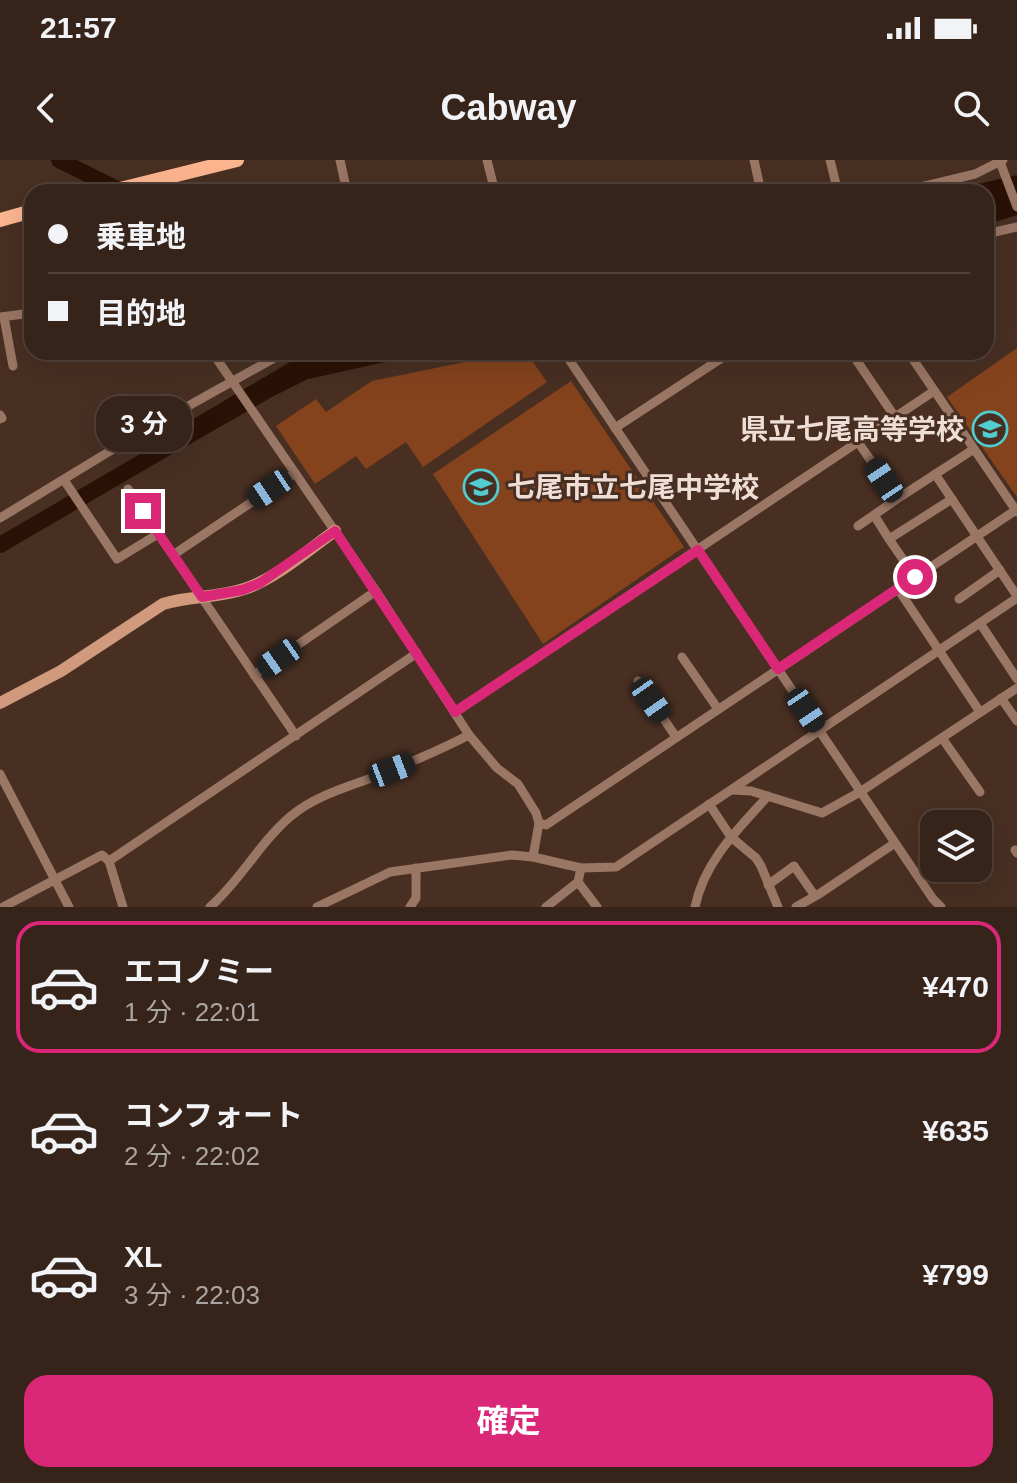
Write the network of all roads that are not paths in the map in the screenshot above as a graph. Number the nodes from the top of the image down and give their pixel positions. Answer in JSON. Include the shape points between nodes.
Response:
{"nodes":[{"id":1,"x":237,"y":160,"type":"edge"},
{"id":2,"x":340,"y":160,"type":"edge"},
{"id":3,"x":487,"y":160,"type":"edge"},
{"id":4,"x":754,"y":160,"type":"edge"},
{"id":5,"x":830,"y":160,"type":"edge"},
{"id":6,"x":1002,"y":161,"type":"edge"},
{"id":7,"x":142,"y":184,"type":"edge"},
{"id":8,"x":345,"y":184,"type":"edge"},
{"id":9,"x":493,"y":184,"type":"edge"},
{"id":10,"x":759,"y":184,"type":"edge"},
{"id":11,"x":836,"y":184,"type":"edge"},
{"id":12,"x":933,"y":184,"type":"edge"},
{"id":13,"x":1017,"y":207,"type":"edge"},
{"id":14,"x":24,"y":213,"type":"edge"},
{"id":15,"x":0,"y":220,"type":"edge"},
{"id":16,"x":1017,"y":227,"type":"edge"},
{"id":17,"x":994,"y":232,"type":"edge"},
{"id":18,"x":24,"y":314,"type":"edge"},
{"id":19,"x":2,"y":317,"type":"edge"},
{"id":20,"x":217,"y":360,"type":"edge"},
{"id":21,"x":273,"y":360,"type":"edge"},
{"id":22,"x":569,"y":360,"type":"edge"},
{"id":23,"x":719,"y":360,"type":"edge"},
{"id":24,"x":913,"y":360,"type":"edge"},
{"id":25,"x":857,"y":361,"type":"dead end"},
{"id":26,"x":13,"y":366,"type":"dead end"},
{"id":27,"x":234,"y":385,"type":"junction"},
{"id":28,"x":934,"y":391,"type":"junction"},
{"id":29,"x":895,"y":417,"type":"junction"},
{"id":30,"x":615,"y":428,"type":"junction"},
{"id":31,"x":858,"y":442,"type":"junction"},
{"id":32,"x":974,"y":449,"type":"junction"},
{"id":33,"x":295,"y":473,"type":"junction"},
{"id":34,"x":935,"y":474,"type":"junction"},
{"id":35,"x":64,"y":480,"type":"junction"},
{"id":36,"x":128,"y":489,"type":"dead end"},
{"id":37,"x":897,"y":499,"type":"junction"},
{"id":38,"x":952,"y":499,"type":"junction"},
{"id":39,"x":1016,"y":511,"type":"edge"},
{"id":40,"x":874,"y":515,"type":"junction"},
{"id":41,"x":0,"y":518,"type":"edge"},
{"id":42,"x":858,"y":526,"type":"dead end"},
{"id":43,"x":335,"y":531,"type":"junction"},
{"id":44,"x":158,"y":534,"type":"junction"},
{"id":45,"x":977,"y":536,"type":"junction"},
{"id":46,"x":889,"y":539,"type":"junction"},
{"id":47,"x":698,"y":550,"type":"junction"},
{"id":48,"x":173,"y":555,"type":"junction"},
{"id":49,"x":1000,"y":570,"type":"junction"},
{"id":50,"x":915,"y":577,"type":"junction"},
{"id":51,"x":898,"y":589,"type":"junction"},
{"id":52,"x":376,"y":591,"type":"junction"},
{"id":53,"x":202,"y":597,"type":"junction"},
{"id":54,"x":1017,"y":597,"type":"edge"},
{"id":55,"x":959,"y":599,"type":"dead end"},
{"id":56,"x":980,"y":623,"type":"junction"},
{"id":57,"x":938,"y":651,"type":"junction"},
{"id":58,"x":417,"y":653,"type":"junction"},
{"id":59,"x":682,"y":657,"type":"dead end"},
{"id":60,"x":778,"y":669,"type":"junction"},
{"id":61,"x":254,"y":675,"type":"junction"},
{"id":62,"x":1017,"y":679,"type":"edge"},
{"id":63,"x":638,"y":681,"type":"dead end"},
{"id":64,"x":1017,"y":688,"type":"edge"},
{"id":65,"x":1001,"y":698,"type":"junction"},
{"id":66,"x":0,"y":703,"type":"edge"},
{"id":67,"x":718,"y":709,"type":"junction"},
{"id":68,"x":455,"y":712,"type":"junction"},
{"id":69,"x":980,"y":712,"type":"junction"},
{"id":70,"x":1017,"y":721,"type":"edge"},
{"id":71,"x":820,"y":731,"type":"junction"},
{"id":72,"x":469,"y":735,"type":"junction"},
{"id":73,"x":296,"y":736,"type":"junction"},
{"id":74,"x":676,"y":737,"type":"junction"},
{"id":75,"x":942,"y":738,"type":"junction"},
{"id":76,"x":0,"y":774,"type":"edge"},
{"id":77,"x":732,"y":790,"type":"junction"},
{"id":78,"x":860,"y":792,"type":"junction"},
{"id":79,"x":980,"y":792,"type":"dead end"},
{"id":80,"x":768,"y":796,"type":"junction"},
{"id":81,"x":709,"y":804,"type":"junction"},
{"id":82,"x":539,"y":823,"type":"junction"},
{"id":83,"x":731,"y":837,"type":"junction"},
{"id":84,"x":895,"y":843,"type":"junction"},
{"id":85,"x":533,"y":857,"type":"junction"},
{"id":86,"x":109,"y":861,"type":"junction"},
{"id":87,"x":416,"y":868,"type":"junction"},
{"id":88,"x":581,"y":868,"type":"junction"},
{"id":89,"x":55,"y":880,"type":"junction"},
{"id":90,"x":578,"y":882,"type":"junction"},
{"id":91,"x":768,"y":885,"type":"junction"},
{"id":92,"x":815,"y":896,"type":"junction"},
{"id":93,"x":3,"y":907,"type":"edge"},
{"id":94,"x":69,"y":907,"type":"edge"},
{"id":95,"x":123,"y":907,"type":"edge"},
{"id":96,"x":210,"y":907,"type":"edge"},
{"id":97,"x":317,"y":907,"type":"edge"},
{"id":98,"x":410,"y":907,"type":"edge"},
{"id":99,"x":546,"y":907,"type":"edge"},
{"id":100,"x":597,"y":907,"type":"edge"},
{"id":101,"x":695,"y":907,"type":"edge"},
{"id":102,"x":778,"y":907,"type":"edge"},
{"id":103,"x":796,"y":907,"type":"edge"},
{"id":104,"x":941,"y":907,"type":"edge"}],
"edges":[{"from":1,"to":7,"type":"main road"},
{"from":2,"to":8,"type":"street"},
{"from":3,"to":9,"type":"street"},
{"from":4,"to":10,"type":"street"},
{"from":5,"to":11,"type":"street"},
{"from":6,"to":12,"type":"street"},
{"from":6,"to":13,"type":"street"},
{"from":14,"to":15,"type":"main road"},
{"from":16,"to":17,"type":"street"},
{"from":18,"to":19,"type":"street"},
{"from":19,"to":26,"type":"street"},
{"from":20,"to":27,"type":"street"},
{"from":21,"to":27,"type":"street"},
{"from":22,"to":30,"type":"street"},
{"from":23,"to":30,"type":"street"},
{"from":24,"to":28,"type":"street"},
{"from":25,"to":29,"type":"street"},
{"from":27,"to":33,"type":"street"},
{"from":27,"to":35,"type":"street","via":[[138,434]]},
{"from":28,"to":29,"type":"street"},
{"from":28,"to":32,"type":"street"},
{"from":29,"to":31,"type":"street"},
{"from":30,"to":47,"type":"street"},
{"from":31,"to":37,"type":"street"},
{"from":31,"to":47,"type":"street"},
{"from":32,"to":34,"type":"street"},
{"from":32,"to":39,"type":"street"},
{"from":33,"to":43,"type":"street"},
{"from":33,"to":48,"type":"street"},
{"from":34,"to":37,"type":"street"},
{"from":34,"to":38,"type":"street"},
{"from":35,"to":41,"type":"street"},
{"from":35,"to":44,"type":"street","via":[[117,559]]},
{"from":36,"to":44,"type":"street"},
{"from":37,"to":40,"type":"street"},
{"from":38,"to":45,"type":"street"},
{"from":38,"to":46,"type":"street"},
{"from":39,"to":45,"type":"street"},
{"from":40,"to":42,"type":"street"},
{"from":40,"to":46,"type":"street"},
{"from":43,"to":52,"type":"street"},
{"from":43,"to":53,"type":"street","via":[[260,583]]},
{"from":44,"to":48,"type":"street"},
{"from":45,"to":49,"type":"street"},
{"from":45,"to":50,"type":"street"},
{"from":46,"to":50,"type":"street"},
{"from":47,"to":60,"type":"street"},
{"from":47,"to":68,"type":"street"},
{"from":48,"to":53,"type":"street"},
{"from":49,"to":54,"type":"street"},
{"from":49,"to":55,"type":"street"},
{"from":50,"to":51,"type":"street"},
{"from":51,"to":57,"type":"street"},
{"from":51,"to":60,"type":"street"},
{"from":52,"to":58,"type":"street"},
{"from":52,"to":61,"type":"street"},
{"from":53,"to":61,"type":"street"},
{"from":53,"to":66,"type":"street","via":[[163,604],[61,671]]},
{"from":54,"to":56,"type":"street"},
{"from":56,"to":57,"type":"street"},
{"from":56,"to":62,"type":"street"},
{"from":57,"to":69,"type":"street"},
{"from":57,"to":71,"type":"street"},
{"from":58,"to":68,"type":"street"},
{"from":58,"to":73,"type":"street"},
{"from":59,"to":67,"type":"street"},
{"from":60,"to":67,"type":"street"},
{"from":60,"to":71,"type":"street"},
{"from":61,"to":73,"type":"street"},
{"from":63,"to":74,"type":"street"},
{"from":64,"to":65,"type":"street"},
{"from":65,"to":69,"type":"street"},
{"from":65,"to":70,"type":"street"},
{"from":67,"to":74,"type":"street"},
{"from":68,"to":72,"type":"street"},
{"from":69,"to":75,"type":"street"},
{"from":71,"to":77,"type":"street"},
{"from":71,"to":78,"type":"street"},
{"from":72,"to":82,"type":"street","via":[[518,784]]},
{"from":72,"to":96,"type":"street","via":[[312,801],[273,833]]},
{"from":73,"to":86,"type":"street"},
{"from":74,"to":82,"type":"street","via":[[546,825]]},
{"from":75,"to":78,"type":"street"},
{"from":75,"to":79,"type":"street"},
{"from":76,"to":89,"type":"street"},
{"from":77,"to":80,"type":"street"},
{"from":77,"to":81,"type":"street"},
{"from":78,"to":80,"type":"street","via":[[822,813]]},
{"from":78,"to":84,"type":"street"},
{"from":80,"to":83,"type":"street"},
{"from":81,"to":83,"type":"street"},
{"from":81,"to":88,"type":"street","via":[[616,867]]},
{"from":82,"to":85,"type":"street"},
{"from":83,"to":91,"type":"street","via":[[756,858]]},
{"from":83,"to":101,"type":"street","via":[[706,872]]},
{"from":84,"to":92,"type":"street"},
{"from":84,"to":104,"type":"street"},
{"from":85,"to":87,"type":"street"},
{"from":85,"to":88,"type":"street"},
{"from":86,"to":89,"type":"street","via":[[102,855]]},
{"from":86,"to":95,"type":"street"},
{"from":87,"to":97,"type":"street","via":[[390,872]]},
{"from":87,"to":98,"type":"street","via":[[416,898]]},
{"from":88,"to":90,"type":"street"},
{"from":89,"to":93,"type":"street"},
{"from":89,"to":94,"type":"street"},
{"from":90,"to":99,"type":"street"},
{"from":90,"to":100,"type":"street"},
{"from":91,"to":92,"type":"street","via":[[794,866]]},
{"from":91,"to":102,"type":"street"},
{"from":92,"to":103,"type":"street"}]}
